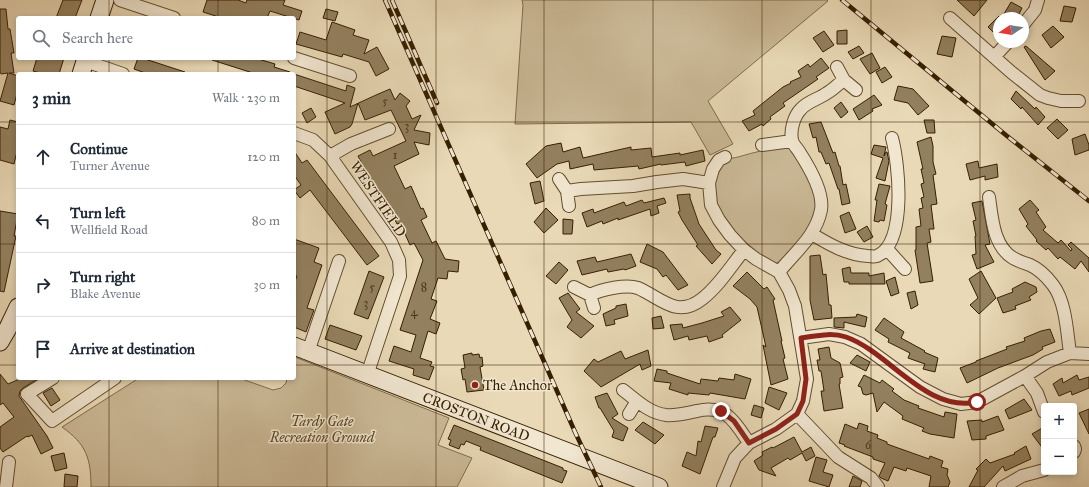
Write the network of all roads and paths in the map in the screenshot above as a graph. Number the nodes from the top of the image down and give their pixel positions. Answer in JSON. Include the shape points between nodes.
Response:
{"nodes":[{"id":1,"x":105,"y":0,"type":"edge"},
{"id":2,"x":120,"y":0,"type":"edge"},
{"id":3,"x":1038,"y":0,"type":"edge"},
{"id":4,"x":100,"y":16,"type":"edge"},
{"id":5,"x":168,"y":16,"type":"edge"},
{"id":6,"x":950,"y":18,"type":"dead end"},
{"id":7,"x":1029,"y":18,"type":"edge"},
{"id":8,"x":1002,"y":48,"type":"edge"},
{"id":9,"x":995,"y":56,"type":"junction"},
{"id":10,"x":296,"y":59,"type":"edge"},
{"id":11,"x":86,"y":64,"type":"edge"},
{"id":12,"x":837,"y":67,"type":"dead end"},
{"id":13,"x":116,"y":72,"type":"edge"},
{"id":14,"x":350,"y":76,"type":"dead end"},
{"id":15,"x":844,"y":80,"type":"junction"},
{"id":16,"x":856,"y":90,"type":"dead end"},
{"id":17,"x":1079,"y":101,"type":"dead end"},
{"id":18,"x":389,"y":129,"type":"dead end"},
{"id":19,"x":296,"y":134,"type":"edge"},
{"id":20,"x":892,"y":138,"type":"dead end"},
{"id":21,"x":792,"y":141,"type":"junction"},
{"id":22,"x":762,"y":145,"type":"dead end"},
{"id":23,"x":330,"y":156,"type":"junction"},
{"id":24,"x":725,"y":157,"type":"dead end"},
{"id":25,"x":559,"y":179,"type":"dead end"},
{"id":26,"x":709,"y":183,"type":"junction"},
{"id":27,"x":567,"y":191,"type":"junction"},
{"id":28,"x":989,"y":197,"type":"dead end"},
{"id":29,"x":569,"y":206,"type":"dead end"},
{"id":30,"x":812,"y":234,"type":"junction"},
{"id":31,"x":887,"y":249,"type":"junction"},
{"id":32,"x":744,"y":250,"type":"junction"},
{"id":33,"x":339,"y":261,"type":"dead end"},
{"id":34,"x":905,"y":269,"type":"dead end"},
{"id":35,"x":779,"y":272,"type":"junction"},
{"id":36,"x":574,"y":287,"type":"dead end"},
{"id":37,"x":590,"y":295,"type":"junction"},
{"id":38,"x":594,"y":308,"type":"dead end"},
{"id":39,"x":16,"y":311,"type":"edge"},
{"id":40,"x":801,"y":338,"type":"junction"},
{"id":41,"x":0,"y":342,"type":"edge"},
{"id":42,"x":301,"y":349,"type":"edge"},
{"id":43,"x":1070,"y":353,"type":"junction"},
{"id":44,"x":1089,"y":354,"type":"edge"},
{"id":45,"x":367,"y":375,"type":"junction"},
{"id":46,"x":1025,"y":376,"type":"junction"},
{"id":47,"x":50,"y":380,"type":"edge"},
{"id":48,"x":112,"y":380,"type":"edge"},
{"id":49,"x":623,"y":390,"type":"dead end"},
{"id":50,"x":637,"y":401,"type":"junction"},
{"id":51,"x":1041,"y":405,"type":"edge"},
{"id":52,"x":629,"y":414,"type":"dead end"},
{"id":53,"x":797,"y":414,"type":"junction"},
{"id":54,"x":749,"y":443,"type":"junction"},
{"id":55,"x":9,"y":462,"type":"dead end"},
{"id":56,"x":1041,"y":471,"type":"edge"},
{"id":57,"x":4,"y":482,"type":"edge"},
{"id":58,"x":659,"y":487,"type":"edge"},
{"id":59,"x":723,"y":487,"type":"edge"},
{"id":60,"x":878,"y":487,"type":"edge"},
{"id":61,"x":1003,"y":487,"type":"edge"}],
"edges":[{"from":1,"to":4,"type":"street"},
{"from":2,"to":5,"type":"street"},
{"from":3,"to":7,"type":"street"},
{"from":6,"to":9,"type":"street"},
{"from":8,"to":9,"type":"street"},
{"from":9,"to":17,"type":"street","via":[[1040,94],[1048,98]]},
{"from":10,"to":14,"type":"street"},
{"from":11,"to":13,"type":"street"},
{"from":12,"to":15,"type":"street"},
{"from":15,"to":16,"type":"street"},
{"from":15,"to":21,"type":"street","via":[[801,109],[794,121]]},
{"from":18,"to":23,"type":"street","via":[[351,144]]},
{"from":19,"to":23,"type":"street","name":"WESTFIELD","via":[[313,140]]},
{"from":20,"to":31,"type":"street","via":[[897,156],[898,207],[895,232]]},
{"from":21,"to":22,"type":"street"},
{"from":21,"to":30,"type":"street","via":[[818,188],[821,208]]},
{"from":23,"to":45,"type":"street","name":"WESTFIELD","via":[[391,242],[398,260],[400,276]]},
{"from":24,"to":26,"type":"street","via":[[719,160],[713,169]]},
{"from":25,"to":27,"type":"street"},
{"from":26,"to":27,"type":"street","via":[[683,179]]},
{"from":26,"to":32,"type":"street","via":[[711,205],[719,220]]},
{"from":27,"to":29,"type":"street"},
{"from":28,"to":43,"type":"street","via":[[994,231],[1002,249],[1012,258],[1032,266],[1054,286],[1063,306]]},
{"from":30,"to":31,"type":"street","via":[[842,250],[858,255],[876,256]]},
{"from":30,"to":35,"type":"street"},
{"from":31,"to":34,"type":"street"},
{"from":32,"to":35,"type":"street"},
{"from":32,"to":37,"type":"street","via":[[714,288],[688,307],[671,306],[637,288],[618,288]]},
{"from":33,"to":42,"type":"street"},
{"from":35,"to":40,"type":"street","via":[[790,290]]},
{"from":36,"to":37,"type":"street"},
{"from":37,"to":38,"type":"street"},
{"from":39,"to":41,"type":"street"},
{"from":40,"to":46,"type":"street","via":[[829,334],[845,337],[861,344],[920,387],[942,399],[961,404],[977,402]]},
{"from":40,"to":53,"type":"street","via":[[806,379],[803,401]]},
{"from":42,"to":45,"type":"street","name":"CROSTON ROAD"},
{"from":43,"to":44,"type":"street"},
{"from":43,"to":46,"type":"street","via":[[1047,362]]},
{"from":45,"to":58,"type":"street","name":"CROSTON ROAD"},
{"from":46,"to":51,"type":"street"},
{"from":47,"to":48,"type":"street","via":[[28,394],[52,421]]},
{"from":49,"to":50,"type":"street"},
{"from":50,"to":52,"type":"street"},
{"from":50,"to":54,"type":"street","via":[[655,412],[665,414],[678,415],[703,409],[721,411],[734,421]]},
{"from":53,"to":54,"type":"street"},
{"from":53,"to":60,"type":"street","via":[[838,457],[871,478]]},
{"from":54,"to":59,"type":"street","via":[[735,458]]},
{"from":55,"to":57,"type":"street"},
{"from":56,"to":61,"type":"street","via":[[1022,476]]}]}
